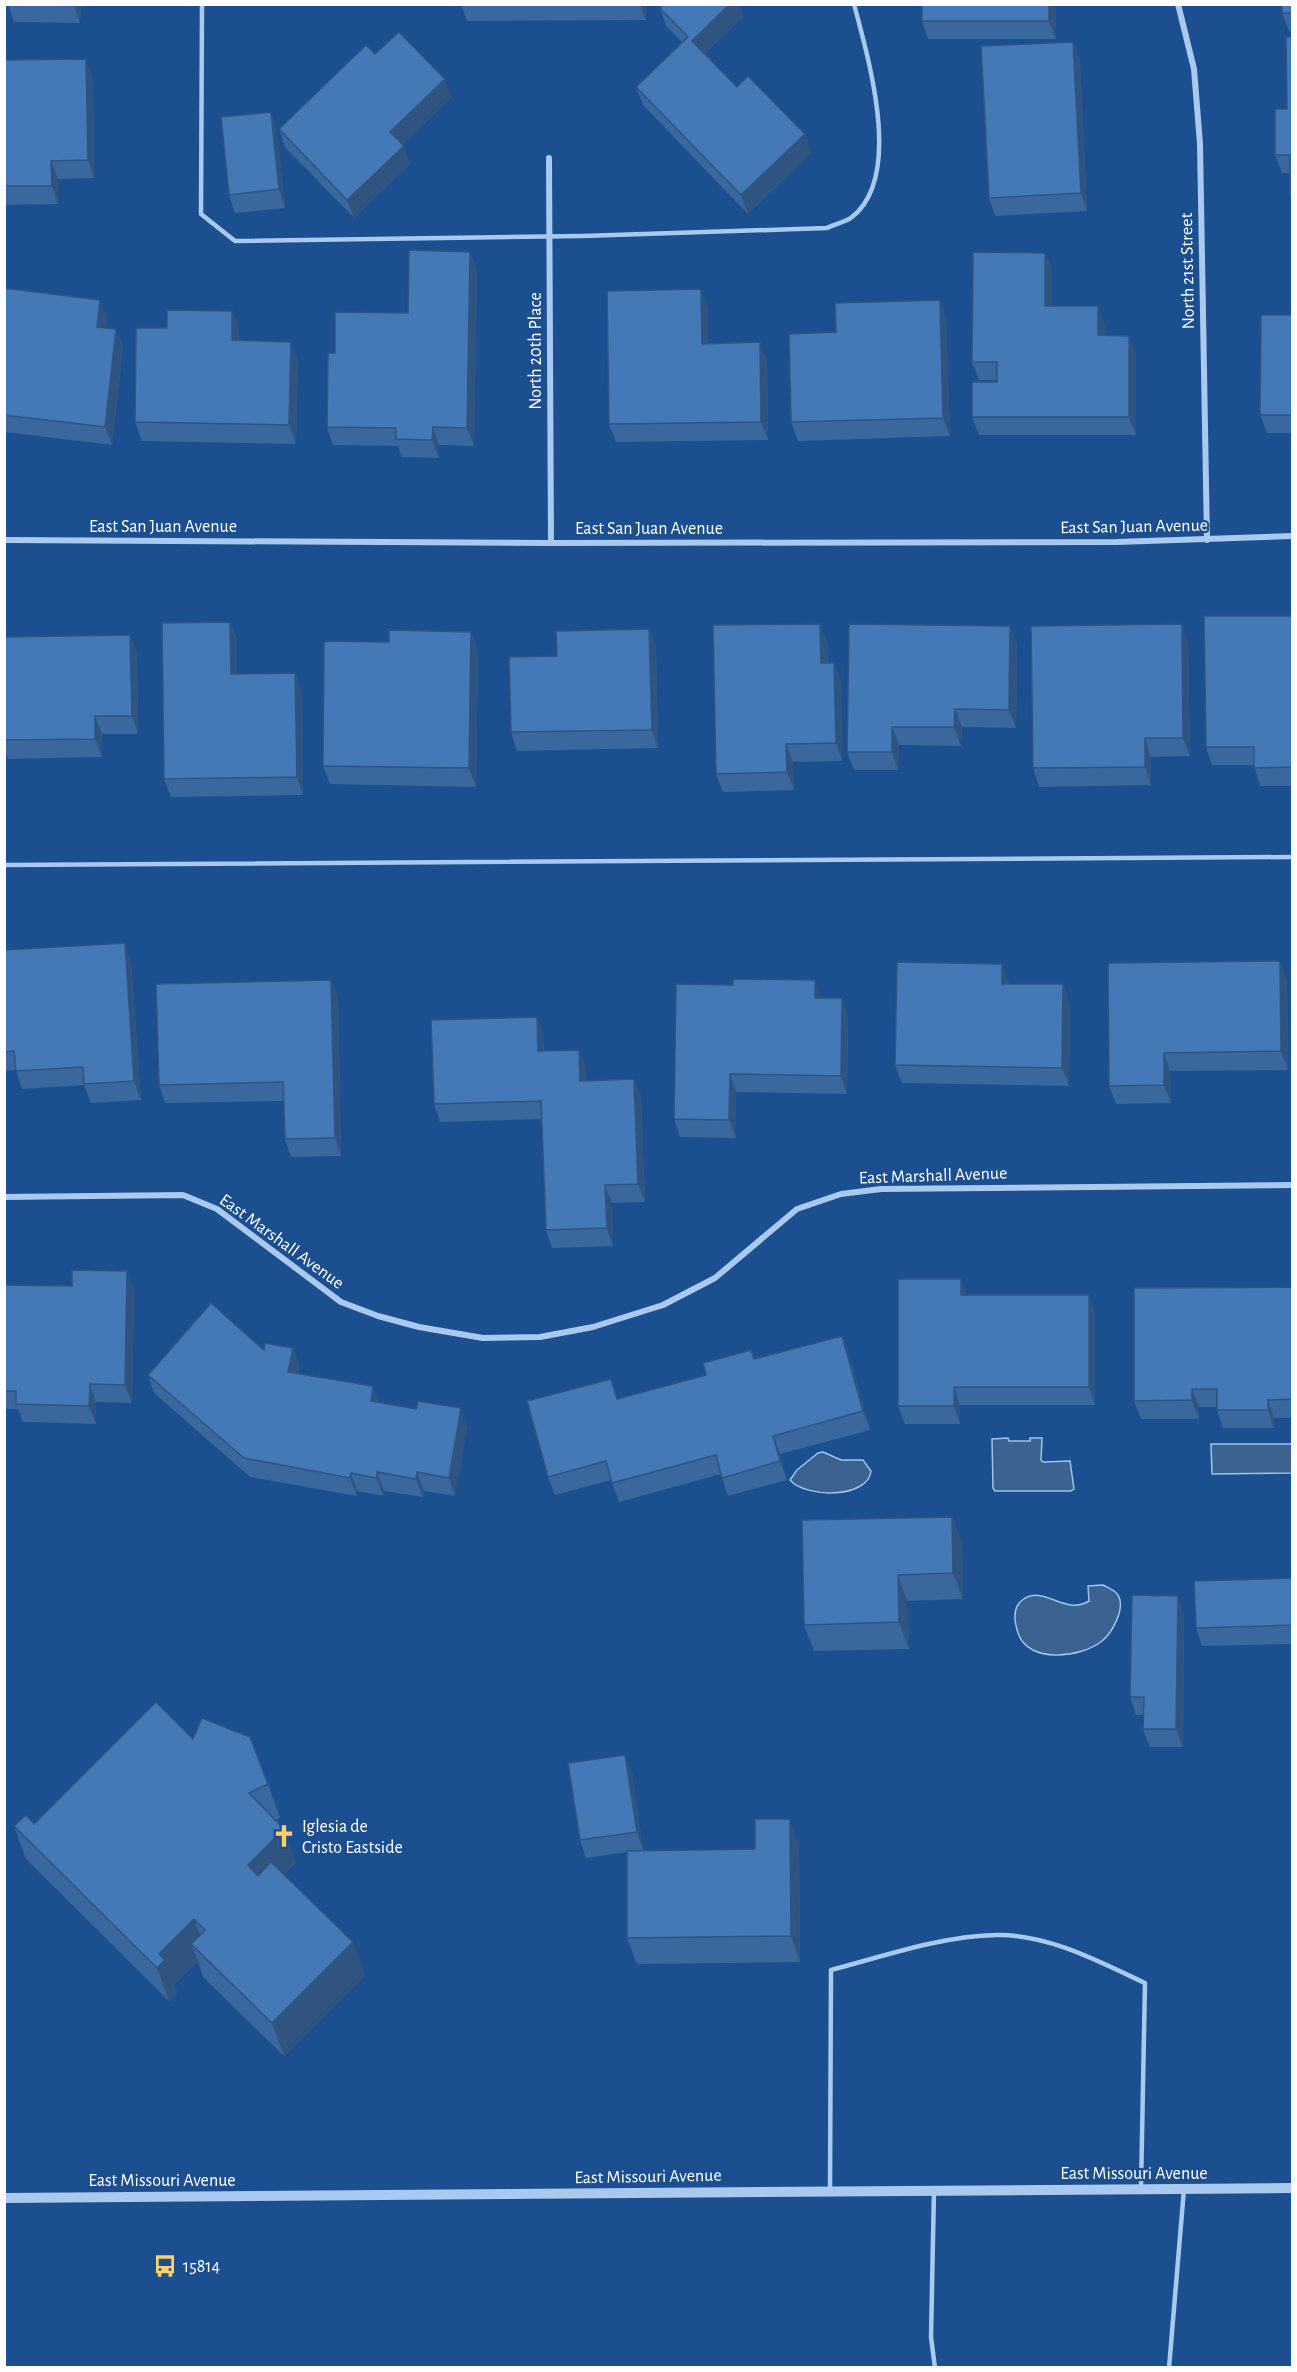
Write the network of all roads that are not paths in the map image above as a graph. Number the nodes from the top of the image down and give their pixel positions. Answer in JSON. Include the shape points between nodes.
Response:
{"nodes":[{"id":1,"x":202,"y":4,"type":"edge"},
{"id":2,"x":855,"y":4,"type":"edge"},
{"id":3,"x":1178,"y":4,"type":"edge"},
{"id":4,"x":549,"y":158,"type":"dead end"},
{"id":5,"x":549,"y":236,"type":"junction"},
{"id":6,"x":1293,"y":536,"type":"edge"},
{"id":7,"x":4,"y":540,"type":"edge"},
{"id":8,"x":1207,"y":540,"type":"junction"},
{"id":9,"x":551,"y":543,"type":"junction"},
{"id":10,"x":1293,"y":857,"type":"edge"},
{"id":11,"x":4,"y":865,"type":"edge"},
{"id":12,"x":1293,"y":1185,"type":"edge"},
{"id":13,"x":4,"y":1197,"type":"edge"},
{"id":14,"x":1184,"y":2188,"type":"junction"},
{"id":15,"x":1293,"y":2188,"type":"edge"},
{"id":16,"x":1141,"y":2189,"type":"junction"},
{"id":17,"x":934,"y":2190,"type":"junction"},
{"id":18,"x":830,"y":2191,"type":"junction"},
{"id":19,"x":4,"y":2198,"type":"edge"},
{"id":20,"x":935,"y":2367,"type":"edge"},
{"id":21,"x":1169,"y":2367,"type":"edge"}],
"edges":[{"from":1,"to":5,"type":"lane","via":[[201,214],[235,241]]},
{"from":2,"to":5,"type":"lane","via":[[868,60],[879,147],[877,176],[871,192],[852,218],[827,228]]},
{"from":3,"to":8,"type":"street","name":"North 21st Street","via":[[1194,69],[1200,144]]},
{"from":4,"to":5,"type":"street","name":"North 20th Place"},
{"from":5,"to":9,"type":"street","name":"North 20th Place"},
{"from":6,"to":8,"type":"street","name":"East San Juan Avenue"},
{"from":7,"to":9,"type":"street","name":"East San Juan Avenue"},
{"from":8,"to":9,"type":"street","name":"East San Juan Avenue"},
{"from":10,"to":11,"type":"lane"},
{"from":12,"to":13,"type":"street","name":"East Marshall Avenue","via":[[881,1189],[841,1194],[797,1209],[715,1278],[663,1305],[593,1328],[540,1337],[483,1338],[419,1328],[341,1302],[217,1209],[183,1195]]},
{"from":14,"to":15,"type":"street","name":"East Missouri Avenue"},
{"from":14,"to":16,"type":"street","name":"East Missouri Avenue"},
{"from":14,"to":21,"type":"lane"},
{"from":16,"to":17,"type":"street","name":"East Missouri Avenue"},
{"from":16,"to":18,"type":"lane","via":[[1145,1983],[1056,1945],[998,1935],[918,1947],[831,1970]]},
{"from":17,"to":18,"type":"street","name":"East Missouri Avenue"},
{"from":17,"to":20,"type":"lane"},
{"from":18,"to":19,"type":"street","name":"East Missouri Avenue"}]}
